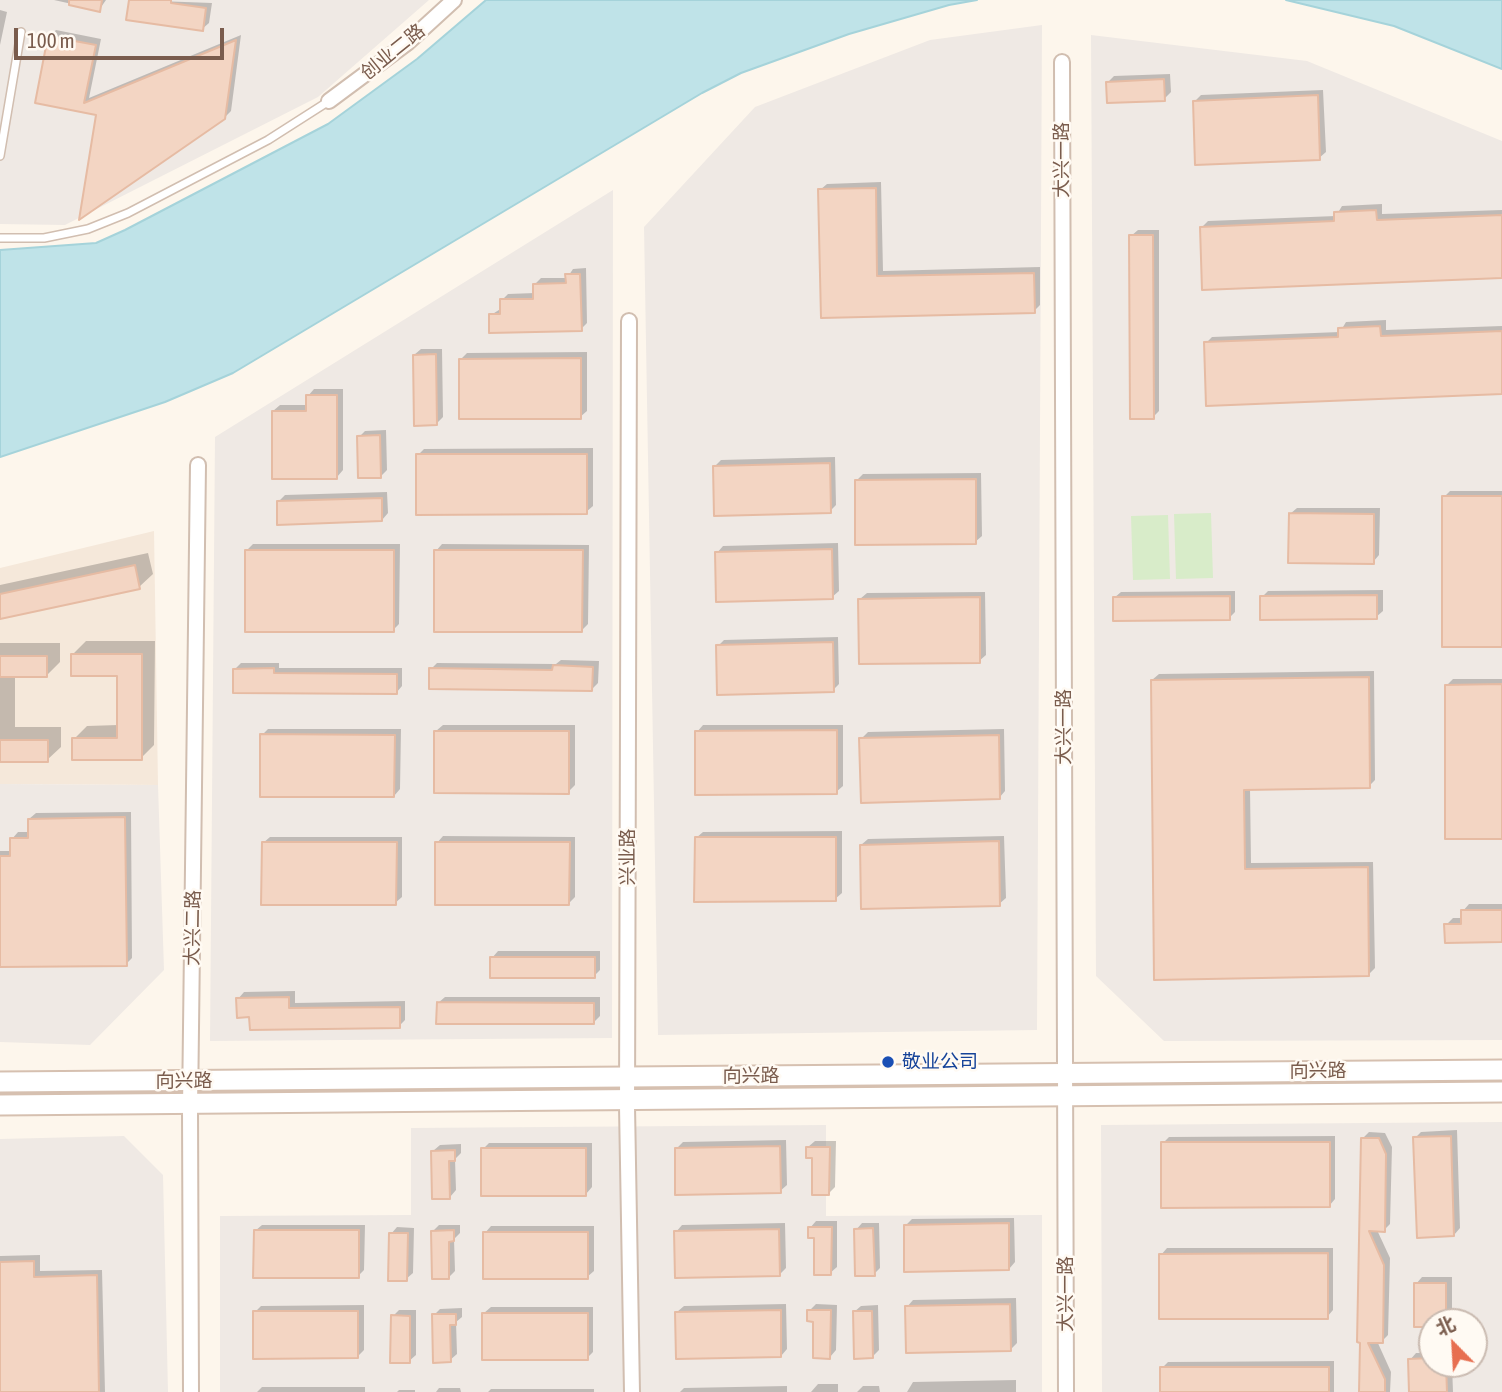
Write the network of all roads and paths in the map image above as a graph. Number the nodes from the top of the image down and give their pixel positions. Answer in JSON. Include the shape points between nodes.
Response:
{"nodes":[{"id":1,"x":454,"y":0,"type":"edge"},
{"id":2,"x":21,"y":32,"type":"dead end"},
{"id":3,"x":1062,"y":62,"type":"dead end"},
{"id":4,"x":329,"y":101,"type":"joint"},
{"id":5,"x":0,"y":156,"type":"edge"},
{"id":6,"x":0,"y":239,"type":"edge"},
{"id":7,"x":629,"y":321,"type":"dead end"},
{"id":8,"x":198,"y":464,"type":"dead end"},
{"id":9,"x":1502,"y":1070,"type":"edge"},
{"id":10,"x":1065,"y":1073,"type":"junction"},
{"id":11,"x":628,"y":1077,"type":"junction"},
{"id":12,"x":191,"y":1081,"type":"junction"},
{"id":13,"x":0,"y":1082,"type":"edge"},
{"id":14,"x":1502,"y":1092,"type":"edge"},
{"id":15,"x":1065,"y":1096,"type":"junction"},
{"id":16,"x":628,"y":1099,"type":"junction"},
{"id":17,"x":191,"y":1103,"type":"junction"},
{"id":18,"x":0,"y":1105,"type":"edge"},
{"id":19,"x":191,"y":1392,"type":"edge"},
{"id":20,"x":632,"y":1392,"type":"edge"},
{"id":21,"x":1066,"y":1392,"type":"edge"}],
"edges":[{"from":1,"to":4,"type":"street","name":"创业二路","via":[[407,43]]},
{"from":2,"to":5,"type":"lane"},
{"from":3,"to":10,"type":"street","name":"大兴一路"},
{"from":4,"to":6,"type":"lane","via":[[268,140],[128,213],[55,236]]},
{"from":7,"to":11,"type":"street","name":"兴业路"},
{"from":8,"to":12,"type":"street","name":"大兴二路"},
{"from":9,"to":10,"type":"street","name":"向兴路"},
{"from":10,"to":11,"type":"street","name":"向兴路"},
{"from":10,"to":15,"type":"street","name":"大兴一路"},
{"from":11,"to":12,"type":"street","name":"向兴路"},
{"from":11,"to":16,"type":"street","name":"兴业路"},
{"from":12,"to":13,"type":"street","name":"向兴路"},
{"from":12,"to":17,"type":"street","name":"大兴二路"},
{"from":14,"to":15,"type":"street","name":"向兴路"},
{"from":15,"to":16,"type":"street","name":"向兴路"},
{"from":15,"to":21,"type":"street","name":"大兴一路"},
{"from":16,"to":17,"type":"street","name":"向兴路"},
{"from":16,"to":20,"type":"street","name":"兴业路"},
{"from":17,"to":18,"type":"street","name":"向兴路"},
{"from":17,"to":19,"type":"street","name":"大兴二路"}]}
